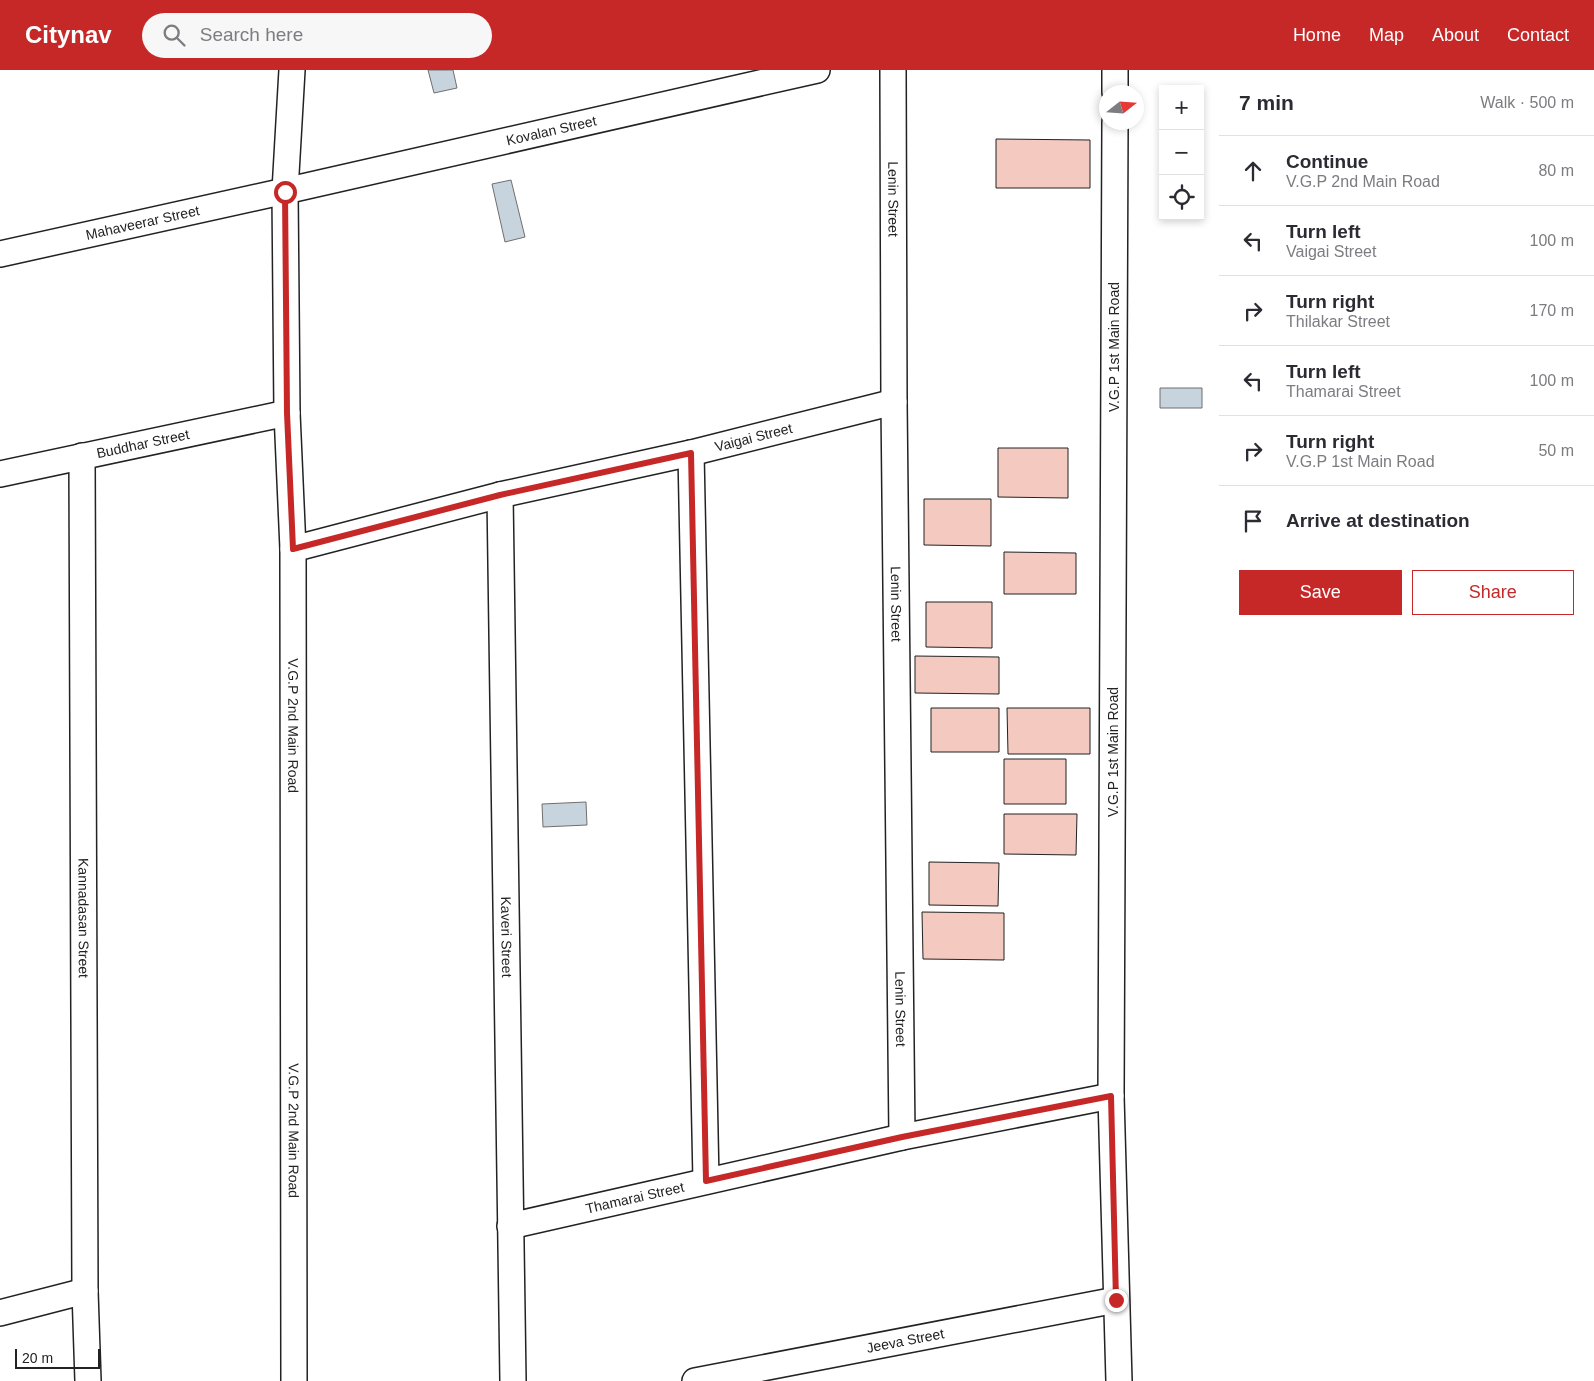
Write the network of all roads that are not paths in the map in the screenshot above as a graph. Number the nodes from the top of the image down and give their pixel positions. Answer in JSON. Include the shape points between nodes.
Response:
{"nodes":[{"id":1,"x":292,"y":70,"type":"edge"},
{"id":2,"x":817,"y":70,"type":"edge"},
{"id":3,"x":893,"y":70,"type":"edge"},
{"id":4,"x":1115,"y":70,"type":"edge"},
{"id":5,"x":1115,"y":85,"type":"edge"},
{"id":6,"x":1115,"y":130,"type":"edge"},
{"id":7,"x":285,"y":192,"type":"junction"},
{"id":8,"x":0,"y":254,"type":"edge"},
{"id":9,"x":894,"y":402,"type":"junction"},
{"id":10,"x":287,"y":413,"type":"junction"},
{"id":11,"x":691,"y":453,"type":"junction"},
{"id":12,"x":82,"y":456,"type":"junction"},
{"id":13,"x":0,"y":474,"type":"edge"},
{"id":14,"x":500,"y":495,"type":"junction"},
{"id":15,"x":293,"y":549,"type":"junction"},
{"id":16,"x":1111,"y":1096,"type":"junction"},
{"id":17,"x":902,"y":1137,"type":"junction"},
{"id":18,"x":706,"y":1181,"type":"junction"},
{"id":19,"x":510,"y":1226,"type":"junction"},
{"id":20,"x":85,"y":1291,"type":"junction"},
{"id":21,"x":1116,"y":1300,"type":"junction"},
{"id":22,"x":0,"y":1313,"type":"edge"},
{"id":23,"x":88,"y":1381,"type":"edge"},
{"id":24,"x":294,"y":1381,"type":"edge"},
{"id":25,"x":512,"y":1381,"type":"edge"},
{"id":26,"x":695,"y":1381,"type":"edge"},
{"id":27,"x":1119,"y":1381,"type":"edge"}],
"edges":[{"from":1,"to":7,"type":"street","name":"V.G.P 2nd Main Road"},
{"from":2,"to":7,"type":"street","name":"Kovalan Street"},
{"from":3,"to":9,"type":"street","name":"Lenin Street"},
{"from":4,"to":5,"type":"street"},
{"from":6,"to":16,"type":"street","name":"V.G.P 1st Main Road"},
{"from":7,"to":8,"type":"street","name":"Mahaveerar Street"},
{"from":7,"to":10,"type":"street","name":"V.G.P 2nd Main Road"},
{"from":9,"to":11,"type":"street","name":"Vaigai Street"},
{"from":9,"to":17,"type":"street","name":"Lenin Street"},
{"from":10,"to":12,"type":"street","name":"Buddhar Street"},
{"from":10,"to":15,"type":"street","name":"V.G.P 2nd Main Road"},
{"from":11,"to":14,"type":"street","name":"Vaigai Street"},
{"from":11,"to":18,"type":"street"},
{"from":12,"to":13,"type":"street","name":"Buddhar Street"},
{"from":12,"to":20,"type":"street","name":"Kannadasan Street"},
{"from":14,"to":15,"type":"street","name":"Vaigai Street"},
{"from":14,"to":19,"type":"street","name":"Kaveri Street"},
{"from":15,"to":24,"type":"street","name":"V.G.P 2nd Main Road"},
{"from":16,"to":17,"type":"street","name":"Thamarai Street"},
{"from":16,"to":21,"type":"street","name":"V.G.P 1st Main Road"},
{"from":17,"to":18,"type":"street","name":"Thamarai Street"},
{"from":18,"to":19,"type":"street","name":"Thamarai Street"},
{"from":19,"to":25,"type":"street","name":"Kaveri Street"},
{"from":20,"to":22,"type":"street"},
{"from":20,"to":23,"type":"street","name":"Kannadasan Street"},
{"from":21,"to":26,"type":"street","name":"Jeeva Street"},
{"from":21,"to":27,"type":"street","name":"V.G.P 1st Main Road"}]}
